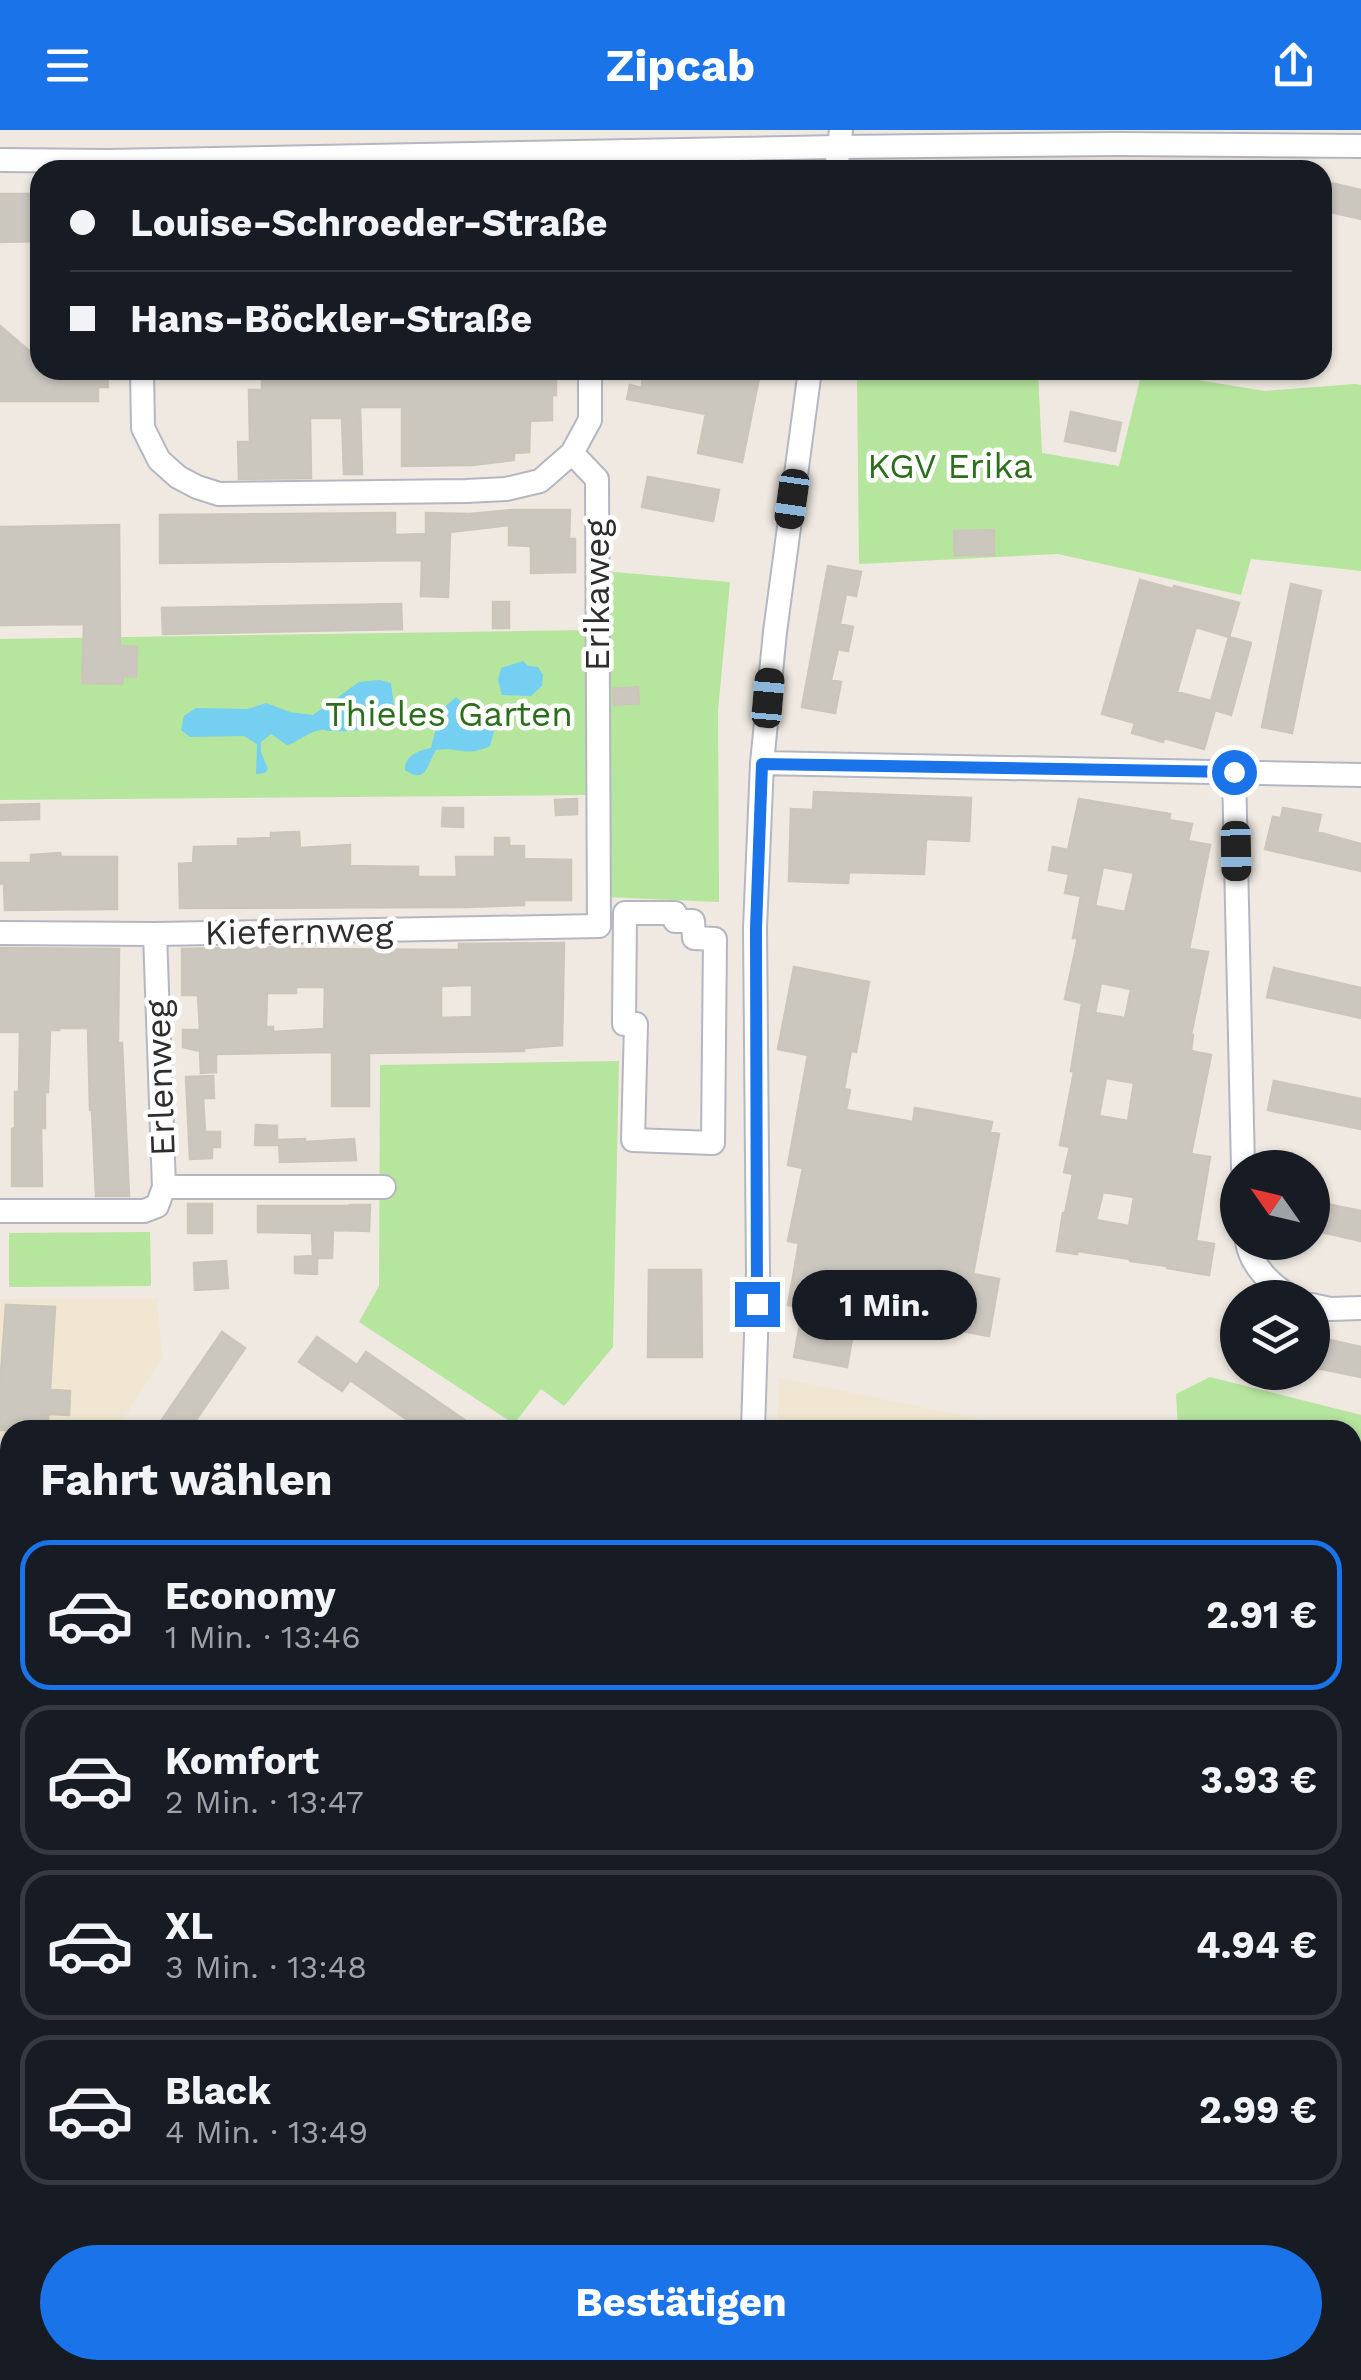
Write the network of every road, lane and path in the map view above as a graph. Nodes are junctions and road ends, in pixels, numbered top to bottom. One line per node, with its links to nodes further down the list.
1 (1118, 137): 2 (street); 3 (street)
2 (1361, 146)
3 (839, 149): 5 (street)
4 (0, 160): 6 (street)
5 (611, 160)
6 (30, 161)
7 (142, 380): 10 (street)
8 (590, 380): 10 (street)
9 (809, 380): 11 (street)
10 (572, 453): 14 (street, Erikaweg)
11 (762, 764): 12 (street); 18 (street)
12 (1234, 772): 13 (street); 19 (street)
13 (1361, 775)
14 (599, 926): 16 (street, Kiefernweg)
15 (0, 933): 16 (street, Kiefernweg)
16 (155, 934): 20 (street, Erlenweg)
17 (714, 991): 17 (street); 18 (street)
18 (757, 994): 27 (street)
19 (1243, 1150)
20 (164, 1187): 21 (street); 22 (street, Erlenweg)
21 (384, 1187)
22 (0, 1212)
23 (1253, 1260): 24 (street)
24 (1270, 1280)
25 (1361, 1308): 26 (street)
26 (1330, 1309)
27 (754, 1420)

